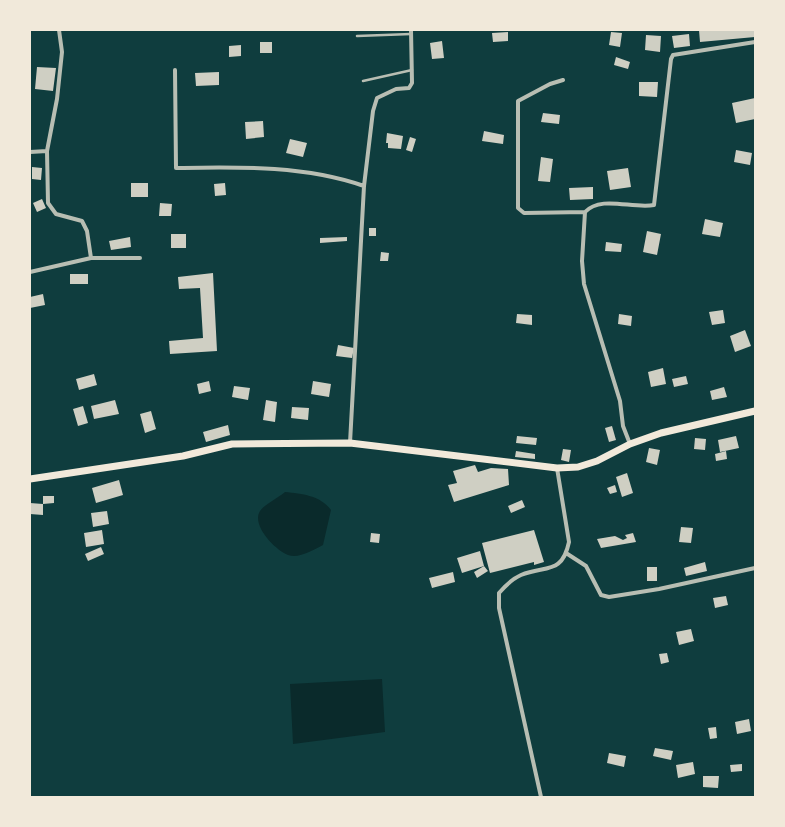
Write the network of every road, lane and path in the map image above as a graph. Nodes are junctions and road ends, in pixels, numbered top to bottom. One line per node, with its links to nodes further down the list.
1 (59, 30): 9 (street)
2 (411, 32): 3 (lane); 6 (street)
3 (357, 36)
4 (755, 42): 12 (street)
5 (175, 70): 11 (street)
6 (412, 70): 8 (lane); 11 (street)
7 (563, 80): 12 (street)
8 (363, 81)
9 (47, 151): 10 (street); 13 (street)
10 (30, 152)
11 (364, 186): 17 (street)
12 (585, 212): 18 (street)
13 (91, 258): 14 (street); 15 (street)
14 (140, 258)
15 (30, 272)
16 (755, 412): 18 (main road)
17 (350, 443): 19 (main road); 20 (main road)
18 (630, 444): 19 (main road)
19 (557, 468): 21 (street)
20 (30, 478)
21 (566, 554): 22 (street); 23 (street)
22 (755, 568)
23 (541, 797)

